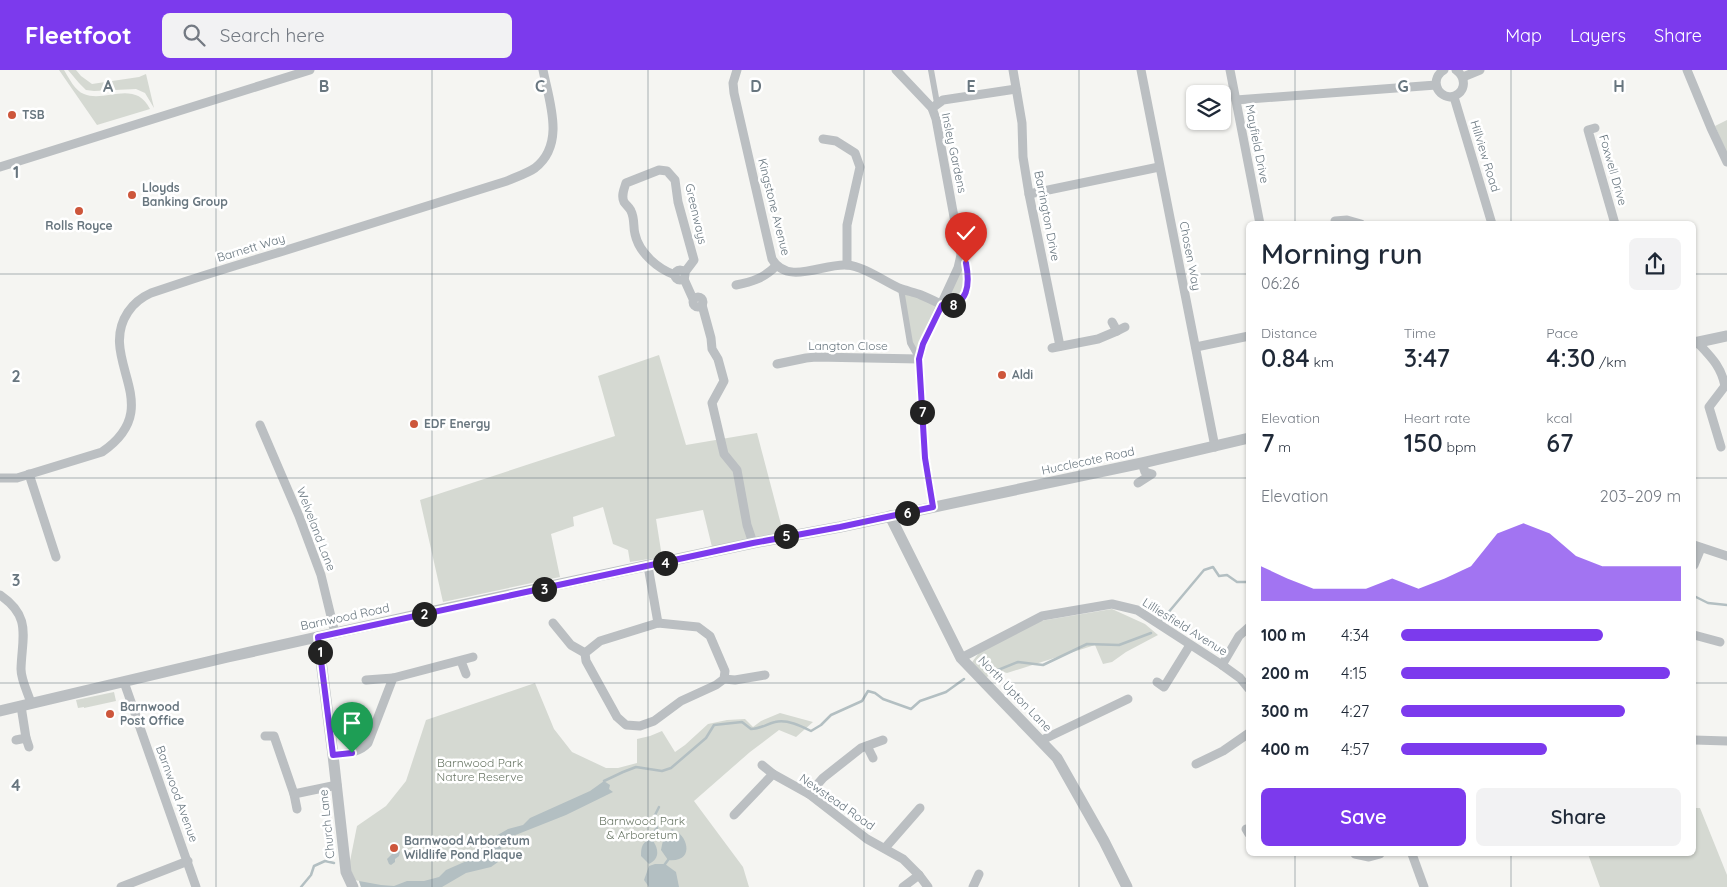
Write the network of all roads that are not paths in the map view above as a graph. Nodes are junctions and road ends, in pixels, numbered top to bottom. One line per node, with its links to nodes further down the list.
1 (310, 70): 22 (street)
2 (543, 70): 49 (street, Barnett Way)
3 (737, 70): 32 (street, Kingstone Avenue)
4 (896, 70): 18 (street, Insley Gardens)
5 (931, 70): 18 (street, Insley Gardens)
6 (1013, 70): 15 (street, Barrington Drive)
7 (1141, 70): 23 (street, Chosen Way)
8 (1230, 70): 17 (street, Mayfield Drive)
9 (1444, 70): 14 (street)
10 (1456, 70): 13 (street)
11 (1480, 70): 13 (street)
12 (1687, 70): 21 (street)
13 (1463, 77): 16 (street)
14 (1436, 85): 16 (street); 17 (street)
15 (1016, 89): 18 (street); 24 (street, Barrington Drive)
16 (1454, 96): 28 (street, Hillview Road)
17 (1236, 100): 25 (street, Mayfield Drive)
18 (934, 106): 30 (street, Insley Gardens)
19 (1588, 130): 29 (street, Foxwell Drive)
20 (823, 139): 31 (street)
21 (1727, 162)
22 (0, 167)
23 (1160, 167): 24 (street); 41 (street, Chosen Way)
24 (1029, 194): 37 (street, Barrington Drive)
25 (1259, 221)
26 (1335, 221): 27 (street)
27 (1356, 221)
28 (1491, 221)
29 (1614, 221)
30 (961, 255): 36 (street, Insley Gardens); 36 (street, Insley Gardens)
31 (847, 265): 32 (street, Kingstone Avenue); 35 (street, Kingstone Avenue)
32 (776, 266): 34 (street)
33 (681, 275): 33 (street, Greenways); 54 (street)
34 (736, 285)
35 (901, 289): 36 (street, Kingstone Avenue); 42 (street)
36 (942, 305): 42 (street, Insley Gardens)
37 (1112, 322)
38 (1727, 336): 40 (street)
39 (1246, 337): 41 (street)
40 (1696, 343): 47 (street)
41 (1196, 347): 46 (street, Chosen Way)
42 (919, 359): 43 (street, Langton Close); 52 (street, Insley Gardens)
43 (777, 364)
44 (257, 429): 63 (street, Welveland Lane)
45 (1246, 439): 46 (street, Hucclecote Road)
46 (1214, 447): 48 (street, Hucclecote Road)
47 (1721, 447)
48 (1142, 463): 51 (street); 52 (street, Hucclecote Road)
49 (29, 474): 50 (street, Barnett Way); 57 (street)
50 (0, 478)
51 (1138, 483)
52 (933, 507): 53 (street, Barnwood Road)
53 (890, 516): 54 (street, Barnwood Road); 70 (street, North Upton Lane)
54 (753, 543): 58 (street, Barnwood Road)
55 (1698, 547): 56 (street)
56 (1727, 556)
57 (56, 557)
58 (648, 566): 61 (street); 63 (street, Barnwood Road)
59 (0, 595): 82 (street)
60 (553, 623): 68 (street)
61 (658, 623): 68 (street); 76 (street)
62 (1246, 630): 72 (street)
63 (335, 633): 65 (street, Barnwood Road)
64 (1696, 636): 66 (street)
65 (318, 637): 78 (street, Barnwood Road); 94 (street, Church Lane)
66 (1720, 642)
67 (1190, 645): 70 (street, Lilliesfield Avenue); 72 (street, Lilliesfield Avenue); 80 (street)
68 (585, 653): 76 (street)
69 (473, 657): 71 (street)
70 (961, 658): 90 (street, North Upton Lane)
71 (461, 661): 73 (street); 75 (street)
72 (1222, 665): 79 (street, Lilliesfield Avenue)
73 (466, 674)
74 (765, 676): 76 (street)
75 (393, 678): 77 (street); 94 (street)
76 (724, 679)
77 (366, 680)
78 (124, 682): 82 (street, Barnwood Road); 107 (street, Barnwood Avenue)
79 (1246, 685)
80 (1164, 687)
81 (1128, 699): 90 (street)
82 (26, 704): 83 (street, Barnwood Road); 86 (street)
83 (0, 711)
84 (1246, 735): 96 (street)
85 (265, 736): 100 (street)
86 (26, 738): 87 (street); 93 (street)
87 (16, 740)
88 (884, 740): 92 (street)
89 (1696, 740): 91 (street)
90 (1040, 741): 116 (street, North Upton Lane)
91 (1727, 741)
92 (867, 746): 95 (street); 101 (street)
93 (29, 748)
94 (333, 755): 99 (street, Church Lane)
95 (873, 758)
96 (1196, 764)
97 (762, 765): 98 (street, Newstead Road)
98 (773, 774): 101 (street, Newstead Road); 104 (street)
99 (336, 785): 100 (street); 112 (street, Church Lane)
100 (294, 794): 102 (street)
101 (809, 794): 105 (street, Newstead Road)
102 (297, 810)
103 (918, 813): 105 (street)
104 (734, 814)
105 (885, 848): 108 (street, Newstead Road)
106 (1413, 856): 117 (street)
107 (188, 860): 110 (street); 111 (street, Barnwood Avenue)
108 (919, 874): 113 (street); 114 (street, Newstead Road)
109 (979, 874): 115 (street)
110 (121, 887)
111 (196, 887)
112 (353, 887)
113 (903, 887)
114 (928, 887)
115 (973, 887)
116 (1127, 887)
117 (1424, 887)

